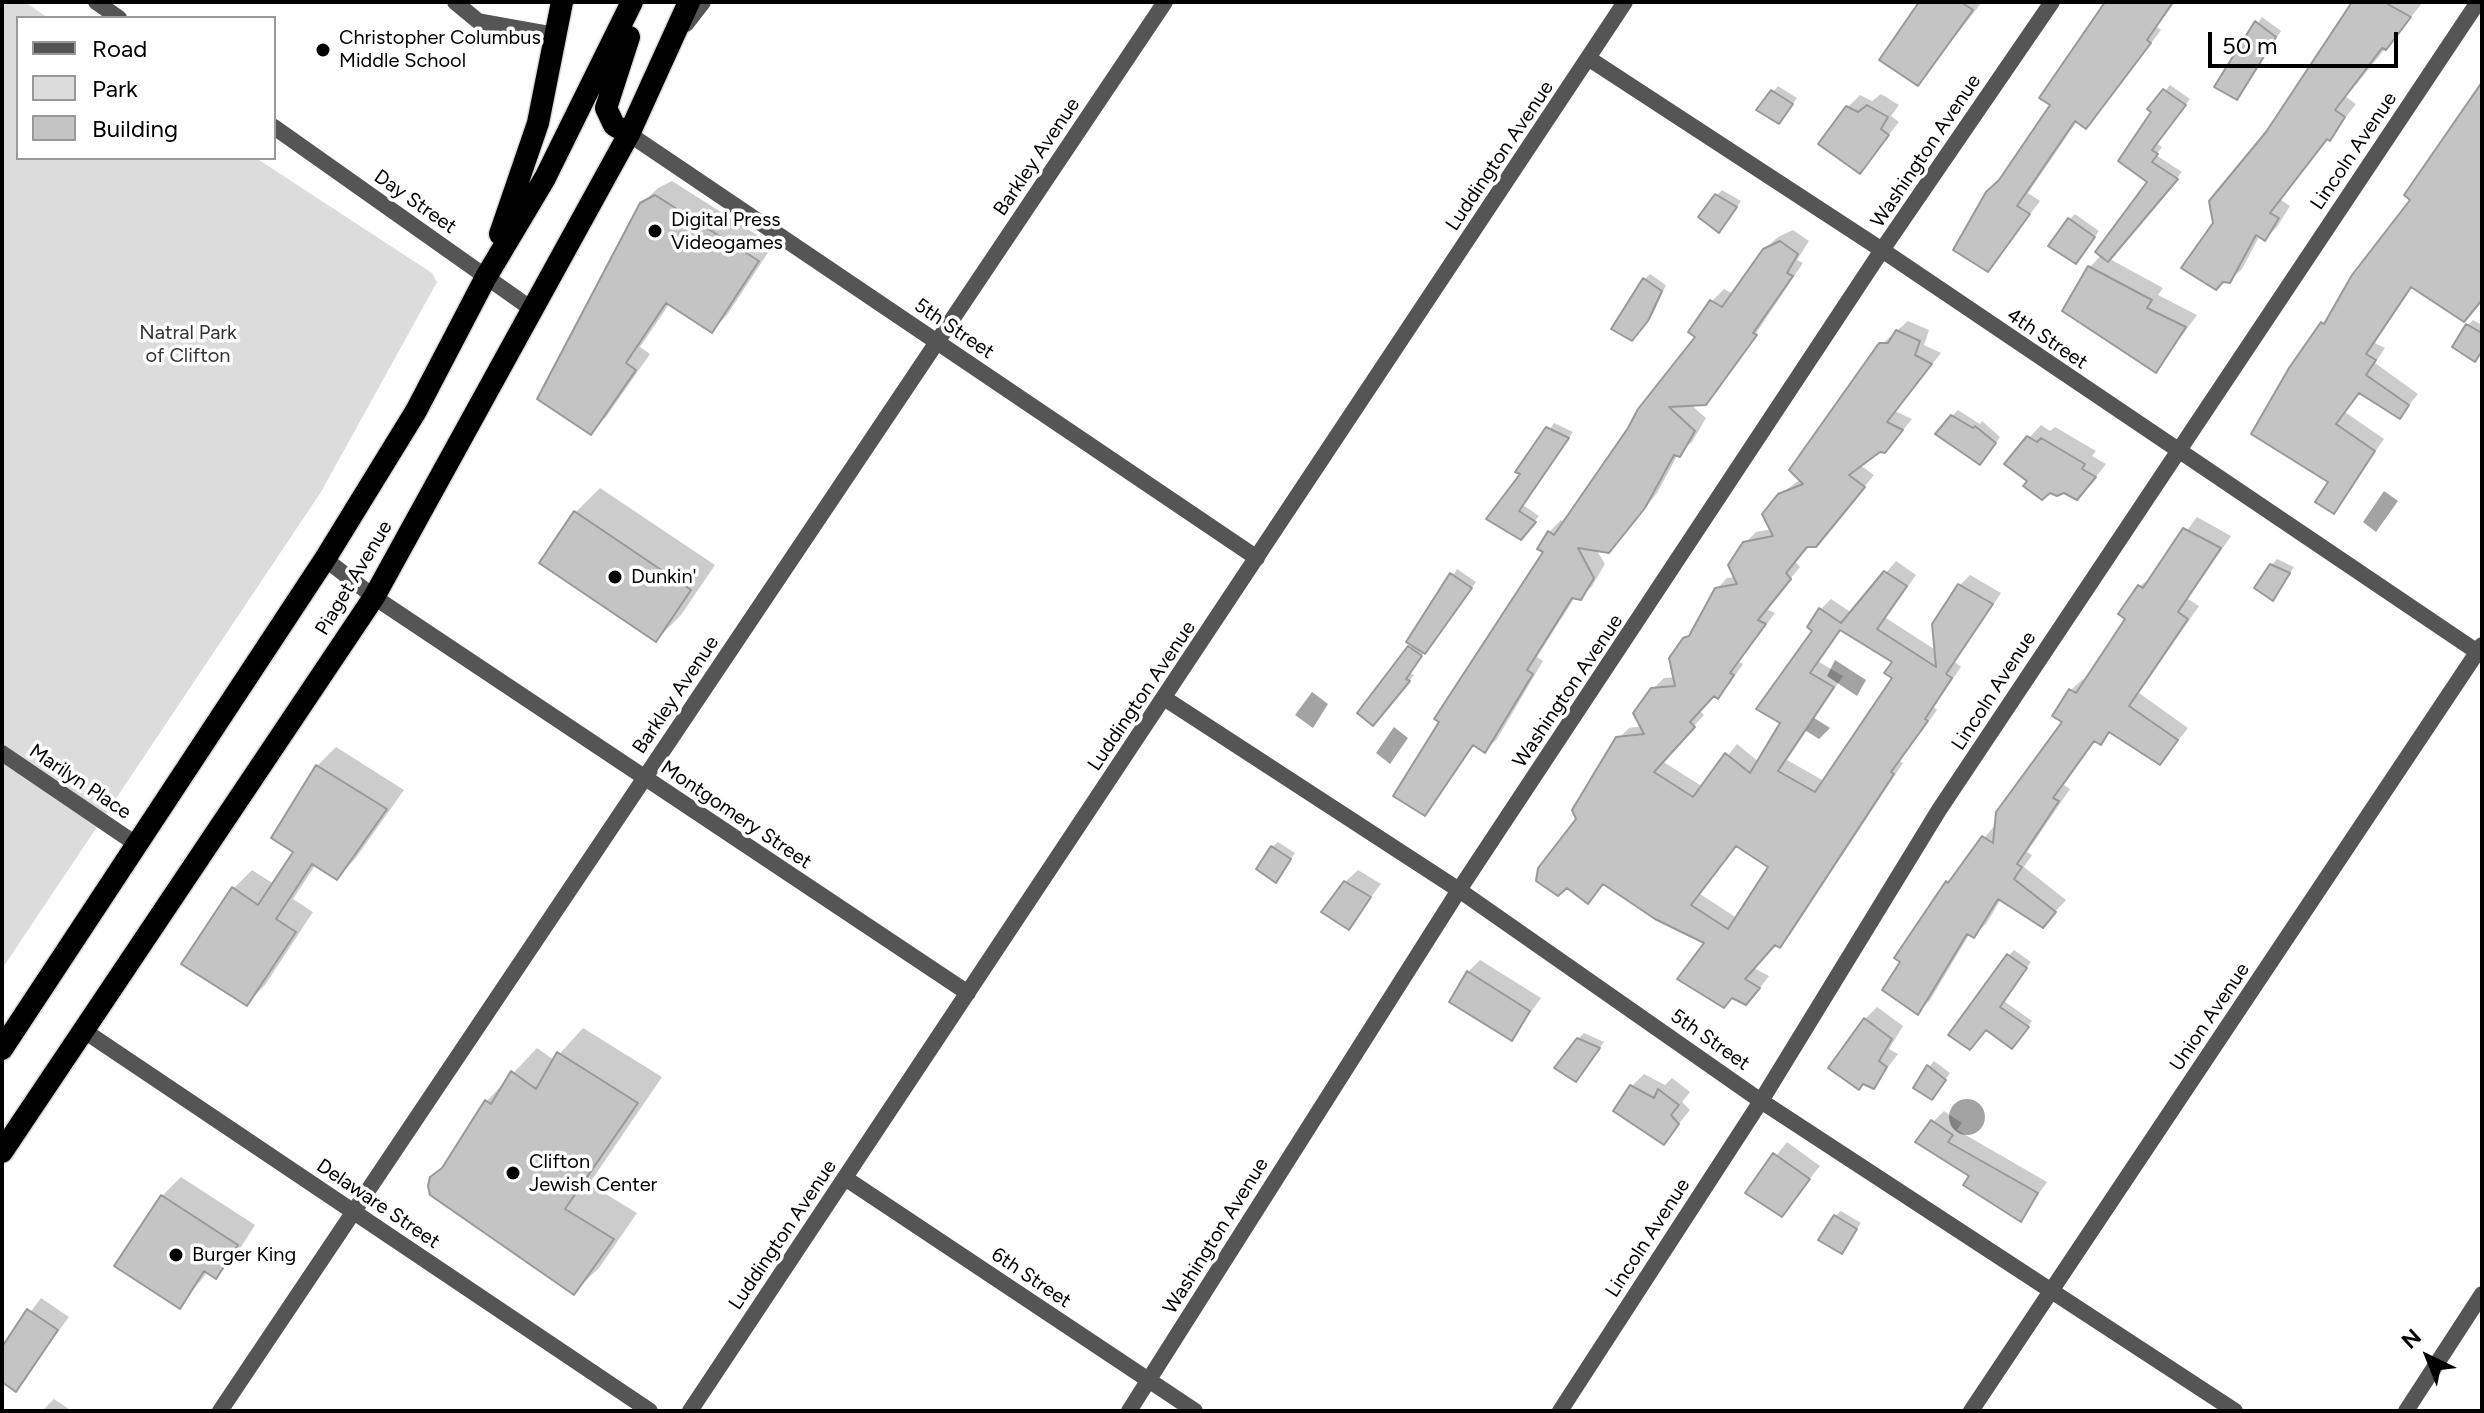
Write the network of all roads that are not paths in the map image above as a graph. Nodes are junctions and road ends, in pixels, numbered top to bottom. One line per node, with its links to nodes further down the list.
1 (96, 2): 12 (street)
2 (455, 2): 13 (street)
3 (562, 2): 13 (highway)
4 (632, 2): 19 (highway, Piaget Avenue)
5 (642, 2): 17 (highway)
6 (689, 2): 14 (highway)
7 (703, 2): 14 (street, Piaget Avenue)
8 (1165, 2): 21 (street, Barkley Avenue)
9 (2052, 2): 18 (street, Washington Avenue)
10 (2478, 2): 22 (street, Lincoln Avenue)
11 (1624, 3): 15 (street, Luddington Avenue)
12 (116, 16)
13 (556, 35): 19 (highway)
14 (668, 47): 17 (highway, Piaget Avenue)
15 (1588, 58): 18 (street, 4th Street); 23 (street, Luddington Avenue)
16 (276, 128): 19 (street, Day Street)
17 (629, 134): 20 (highway, Piaget Avenue); 21 (street, 5th Street)
18 (1882, 250): 22 (street, 4th Street); 31 (street, Washington Avenue)
19 (486, 277): 20 (street, Day Street); 24 (highway, Piaget Avenue)
20 (533, 310): 25 (highway, Piaget Avenue)
21 (937, 342): 23 (street, 5th Street); 29 (street, Barkley Avenue)
22 (2177, 452): 26 (street, 4th Street); 35 (street, Lincoln Avenue)
23 (1257, 558): 27 (street, Luddington Avenue)
24 (325, 559): 25 (street, Montgomery Street); 30 (highway, Piaget Avenue)
25 (374, 597): 29 (street, Montgomery Street); 33 (highway, Piaget Avenue)
26 (2480, 651): 39 (street, Union Avenue)
27 (1164, 698): 31 (street, 5th Street); 32 (street, Luddington Avenue)
28 (2, 753): 30 (street, Marilyn Place)
29 (645, 778): 32 (street, Montgomery Street); 38 (street, Barkley Avenue)
30 (136, 844): 34 (highway, Piaget Avenue)
31 (1459, 890): 35 (street, 5th Street); 41 (street, Washington Avenue)
32 (968, 993): 37 (street, Luddington Avenue)
33 (83, 1030): 36 (highway, Piaget Avenue); 38 (street, Delaware Street)
34 (2, 1049)
35 (1761, 1101): 39 (street, 5th Street); 47 (street, Lincoln Avenue)
36 (2, 1152)
37 (845, 1178): 41 (street, 6th Street); 44 (street, Luddington Avenue)
38 (353, 1212): 42 (street, Barkley Avenue); 43 (street, Delaware Street)
39 (2052, 1289): 48 (street, Union Avenue); 49 (street, 5th Street)
40 (2482, 1294): 50 (street)
41 (1149, 1380): 45 (street, Washington Avenue); 46 (street, 6th Street)
42 (220, 1411)
43 (650, 1411)
44 (690, 1411)
45 (1129, 1411)
46 (1195, 1411)
47 (1560, 1411)
48 (1971, 1411)
49 (2235, 1411)
50 (2406, 1411)

